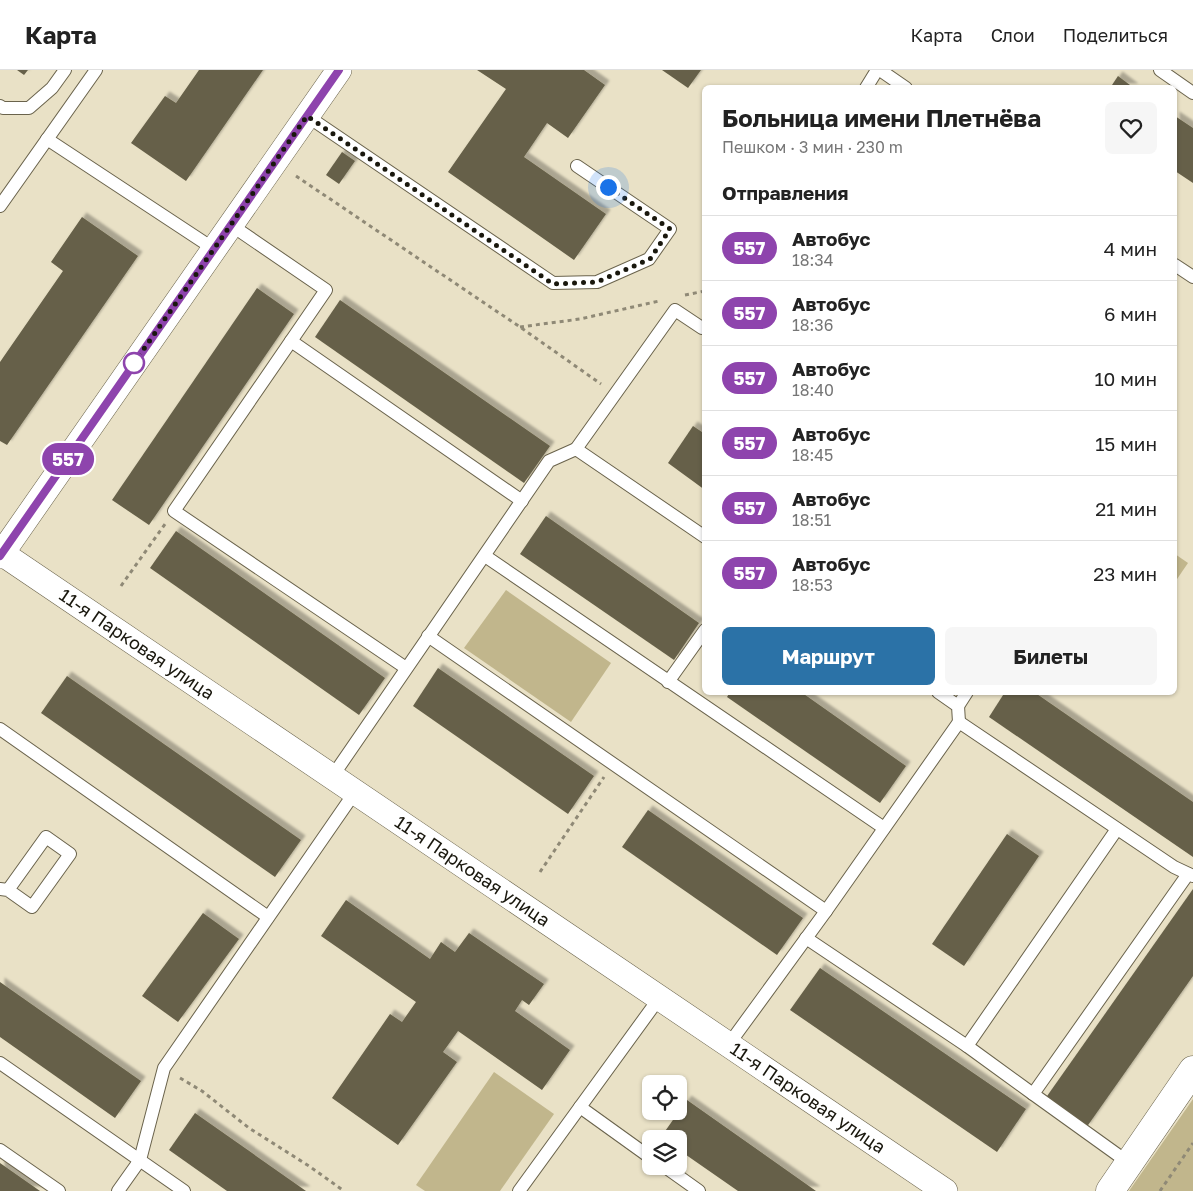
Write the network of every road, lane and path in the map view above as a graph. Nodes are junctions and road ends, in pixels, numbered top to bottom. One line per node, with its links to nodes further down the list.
1 (65, 70): 9 (lane)
2 (96, 70): 11 (lane)
3 (339, 70): 10 (street)
4 (879, 70): 6 (lane); 7 (lane)
5 (1160, 70): 8 (lane)
6 (868, 85)
7 (902, 85)
8 (1193, 93)
9 (0, 106)
10 (307, 116): 12 (lane); 15 (street)
11 (47, 139): 14 (lane); 16 (lane)
12 (577, 166)
13 (296, 176): 22 (path)
14 (0, 206)
15 (231, 225): 16 (street); 24 (lane)
16 (214, 249): 30 (street)
17 (1177, 265): 18 (lane)
18 (1193, 277)
19 (702, 291): 20 (path)
20 (676, 297)
21 (666, 299): 22 (path)
22 (520, 327): 25 (path)
23 (702, 328): 25 (lane)
24 (291, 341): 27 (lane); 28 (lane)
25 (615, 394): 26 (lane)
26 (576, 449): 27 (lane); 29 (lane)
27 (522, 501): 31 (lane)
28 (174, 511): 32 (path); 35 (lane)
29 (702, 535)
30 (1, 554): 43 (street, 11-я Парковая улица)
31 (485, 556): 34 (lane); 36 (lane)
32 (121, 586)
33 (702, 634): 36 (lane)
34 (428, 636): 35 (lane); 42 (lane)
35 (406, 668): 43 (lane)
36 (668, 682): 45 (lane)
37 (942, 695): 39 (lane)
38 (965, 695): 39 (lane)
39 (958, 706): 40 (lane)
40 (959, 722): 45 (lane); 46 (lane)
41 (0, 729): 51 (lane)
42 (613, 763): 47 (path); 50 (lane)
43 (332, 778): 44 (street, 11-я Парковая улица)
44 (355, 792): 51 (lane); 53 (street, 11-я Парковая улица)
45 (884, 828): 50 (lane)
46 (1117, 829): 48 (lane); 55 (lane)
47 (540, 872)
48 (1191, 875): 59 (lane)
49 (4, 890): 49 (lane)
50 (826, 911): 52 (lane)
51 (268, 917): 57 (lane)
52 (806, 938): 54 (lane); 55 (lane)
53 (660, 997): 54 (street, 11-я Парковая улица); 60 (lane)
54 (729, 1044): 73 (street, 11-я Парковая улица)
55 (967, 1046): 59 (lane)
56 (0, 1063): 64 (lane)
57 (164, 1068): 64 (lane); 70 (path)
58 (1193, 1070): 65 (main road)
59 (1032, 1094): 65 (lane)
60 (580, 1107): 63 (lane); 71 (lane)
61 (1193, 1143): 75 (path)
62 (0, 1150): 67 (lane)
63 (642, 1152)
64 (140, 1160): 68 (lane); 69 (lane)
65 (1129, 1163): 74 (main road)
66 (677, 1175): 72 (lane)
67 (59, 1191)
68 (118, 1191)
69 (184, 1191)
70 (344, 1191)
71 (519, 1191)
72 (699, 1191)
73 (945, 1191)
74 (1110, 1191)
75 (1160, 1191)

